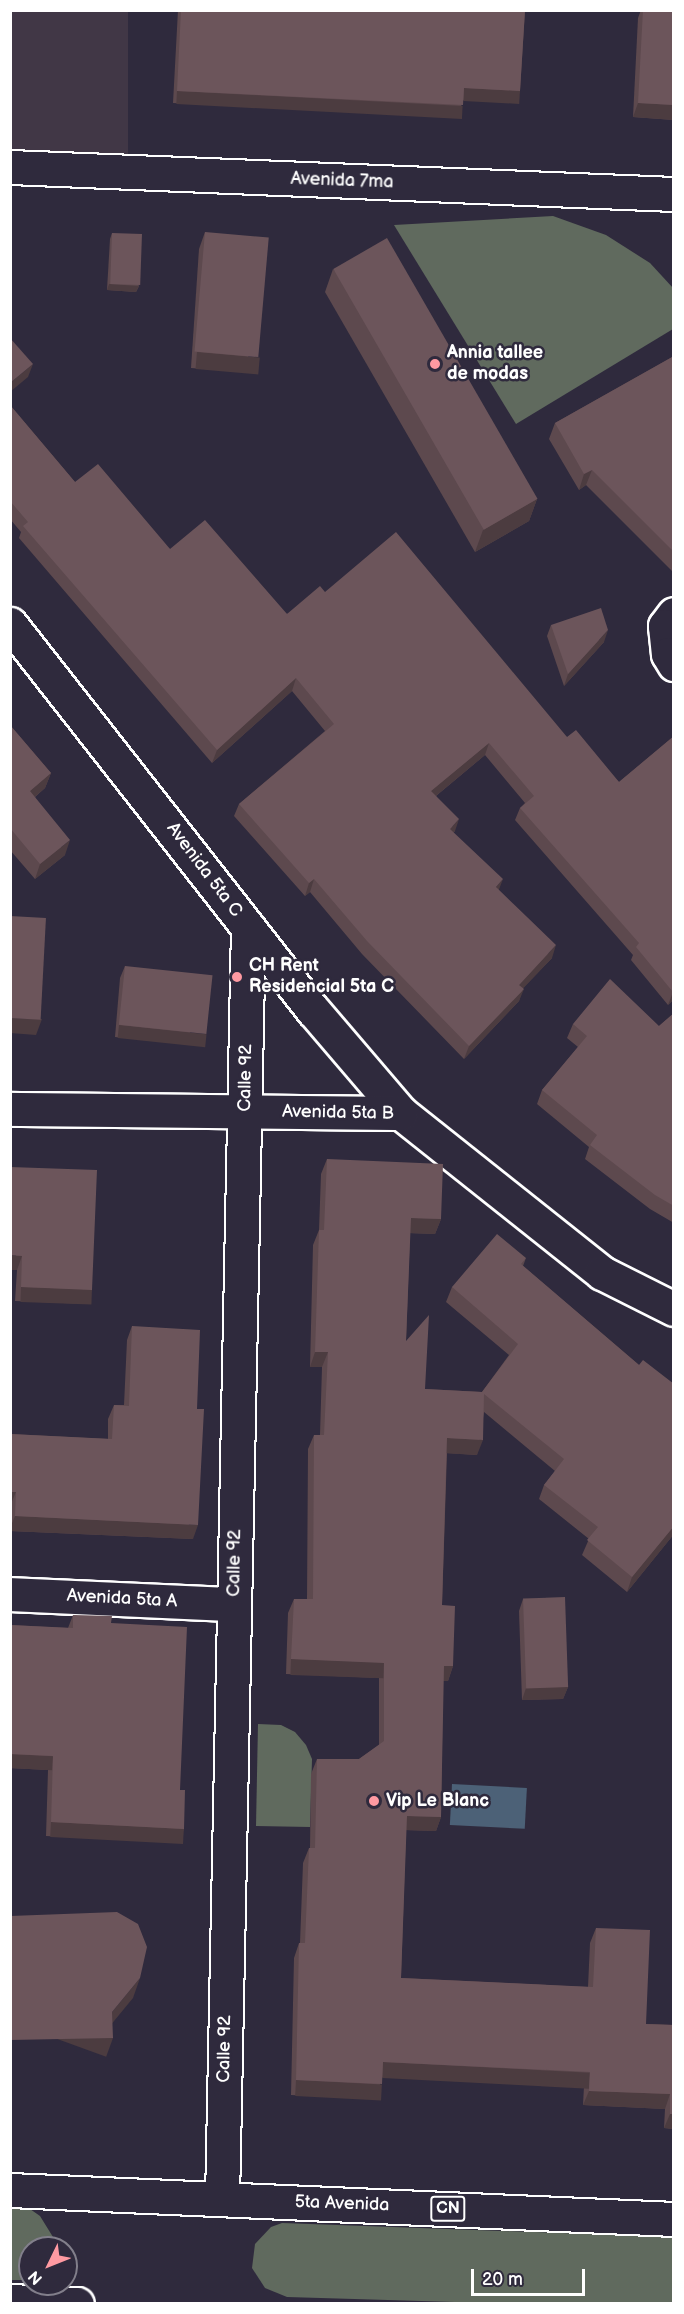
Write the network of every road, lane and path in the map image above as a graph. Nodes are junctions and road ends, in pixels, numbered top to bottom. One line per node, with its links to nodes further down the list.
1 (10, 167): 2 (main road, Avenida 7ma)
2 (673, 194)
3 (669, 620): 5 (main road)
4 (10, 624): 6 (main road, Avenida 5ta C)
5 (674, 664)
6 (248, 928): 8 (main road, Calle 92); 9 (main road, Avenida 5ta C)
7 (10, 1108): 8 (main road, Avenida 5ta B)
8 (245, 1111): 9 (main road, Avenida 5ta B); 12 (main road, Calle 92)
9 (401, 1113): 10 (main road, Avenida 5ta B)
10 (674, 1309)
11 (10, 1594): 12 (main road, Avenida 5ta A)
12 (234, 1604): 14 (main road, Calle 92)
13 (10, 2190): 14 (main road, 5ta Avenida / CN)
14 (222, 2199): 15 (main road, 5ta Avenida / CN)
15 (674, 2219)
16 (10, 2301): 17 (main road)
17 (76, 2304)

